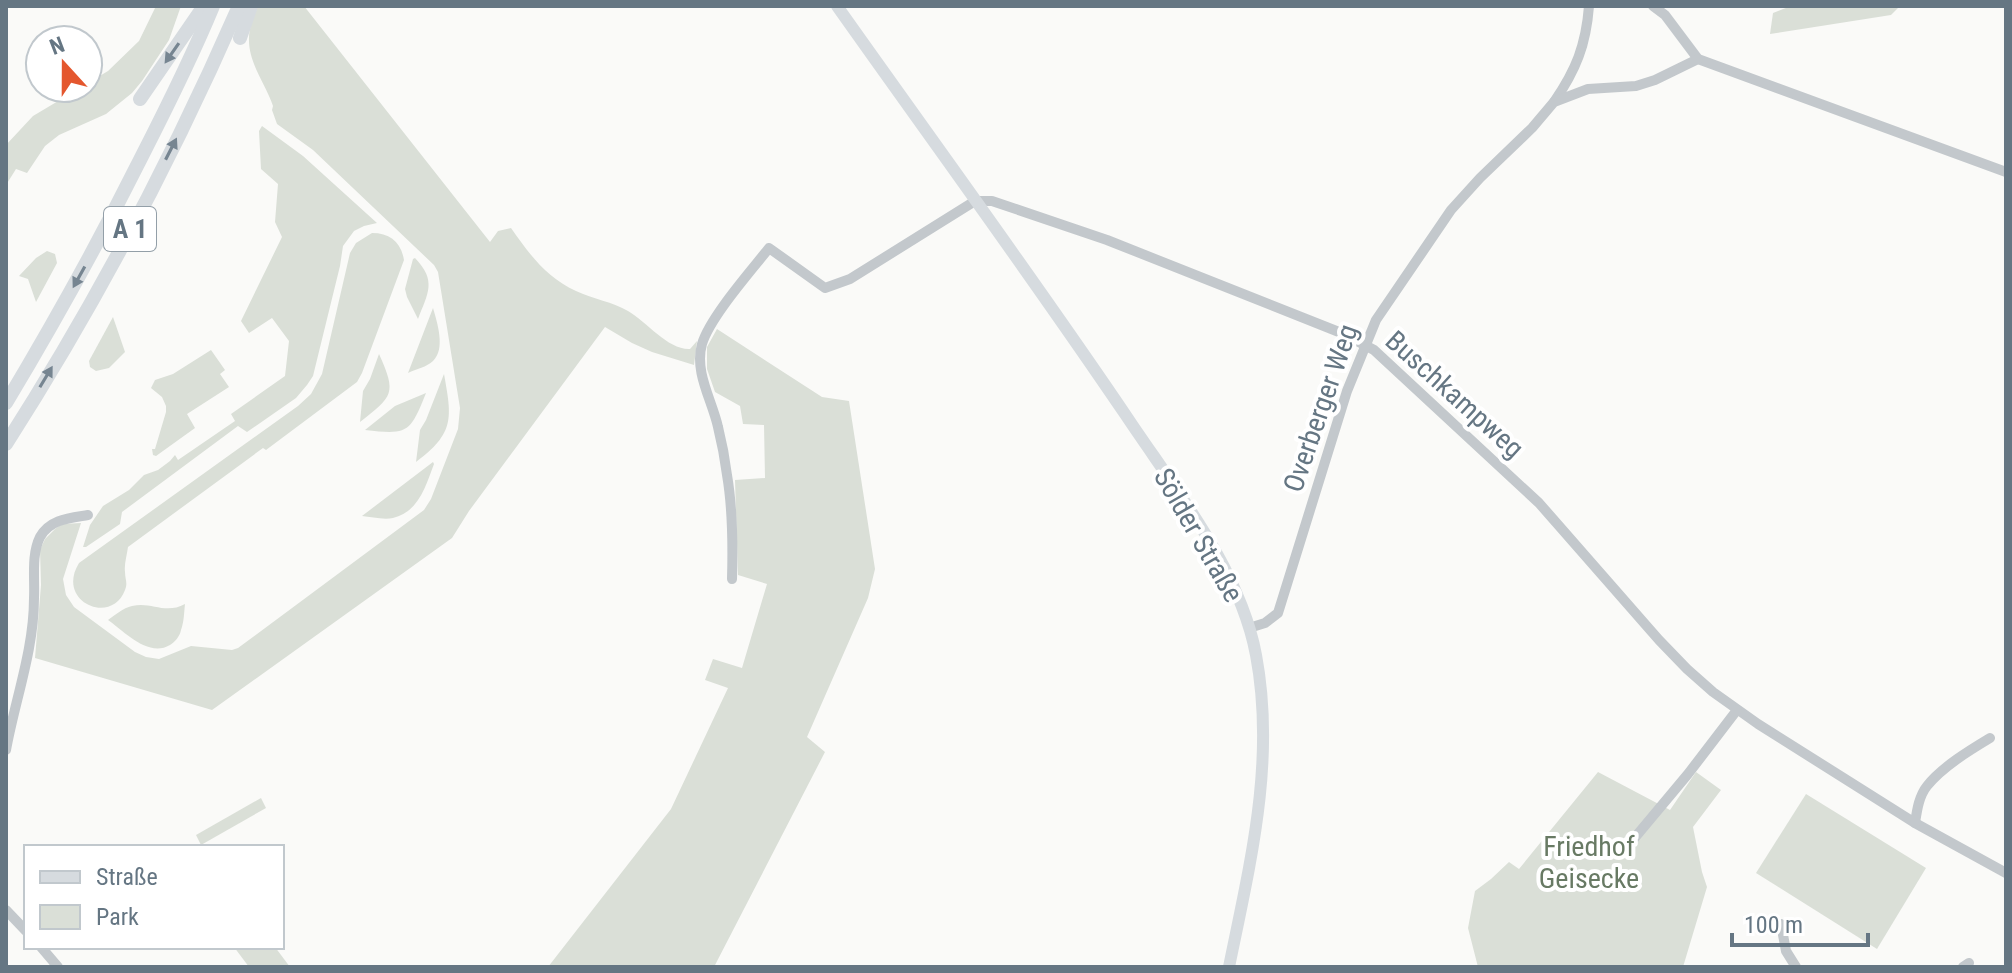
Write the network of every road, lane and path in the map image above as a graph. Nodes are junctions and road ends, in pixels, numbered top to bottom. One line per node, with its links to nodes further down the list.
1 (204, 6): 10 (highway, one-way to 10)
2 (213, 6): 15 (highway, A 1, one-way to 15)
3 (239, 6): 16 (highway, A 1, one-way to 3)
4 (251, 6): 8 (highway)
5 (837, 6): 13 (main road, Sölder Straße)
6 (1589, 6): 11 (street, Overberger Weg)
7 (1653, 6): 9 (street)
8 (240, 38)
9 (1698, 59): 11 (street, Overberger Weg); 12 (street)
10 (140, 99)
11 (1554, 102): 14 (street, Overberger Weg)
12 (2006, 172)
13 (975, 201): 14 (street, Buschkampweg); 18 (street); 19 (main road, Sölder Straße)
14 (1366, 345): 19 (street, Overberger Weg); 20 (street, Buschkampweg)
15 (6, 403)
16 (6, 444)
17 (88, 515): 22 (street)
18 (732, 579)
19 (1249, 628): 31 (main road, Sölder Straße)
20 (1737, 710): 23 (street, Buschkampweg); 24 (street)
21 (1990, 738): 23 (street)
22 (6, 750)
23 (1915, 823): 25 (street, Buschkampweg)
24 (1632, 841)
25 (2006, 873)
26 (6, 910): 28 (street)
27 (1781, 924): 32 (street)
28 (24, 929)
29 (43, 949): 30 (street)
30 (58, 967)
31 (1229, 967)
32 (1796, 967)

